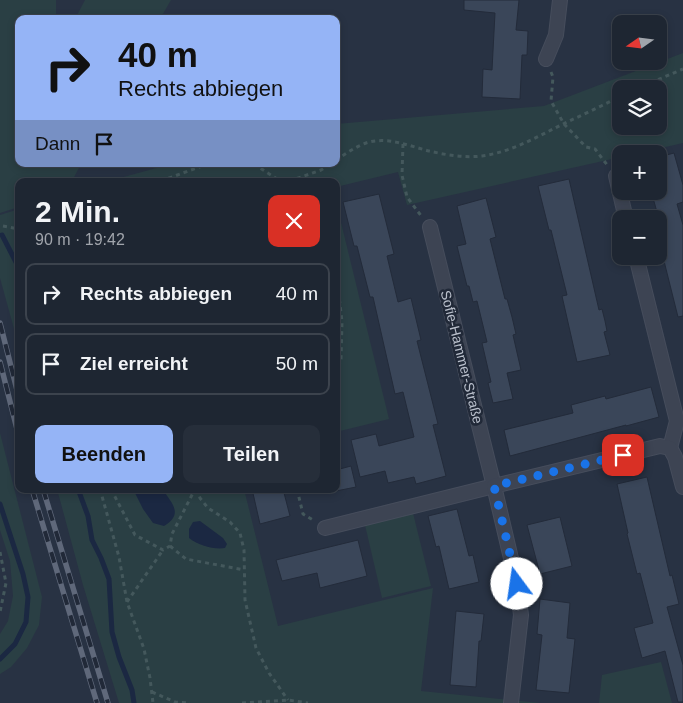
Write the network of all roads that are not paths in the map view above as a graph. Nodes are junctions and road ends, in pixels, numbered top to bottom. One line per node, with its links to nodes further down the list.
1 (560, 0): 2 (street)
2 (546, 60)
3 (430, 227): 6 (street, Sofie-Hammer-Straße)
4 (638, 265): 5 (street)
5 (670, 448): 6 (street); 7 (street)
6 (494, 486): 8 (street); 9 (street, Sofie-Hammer-Straße)
7 (683, 487)
8 (325, 528)
9 (511, 703)

